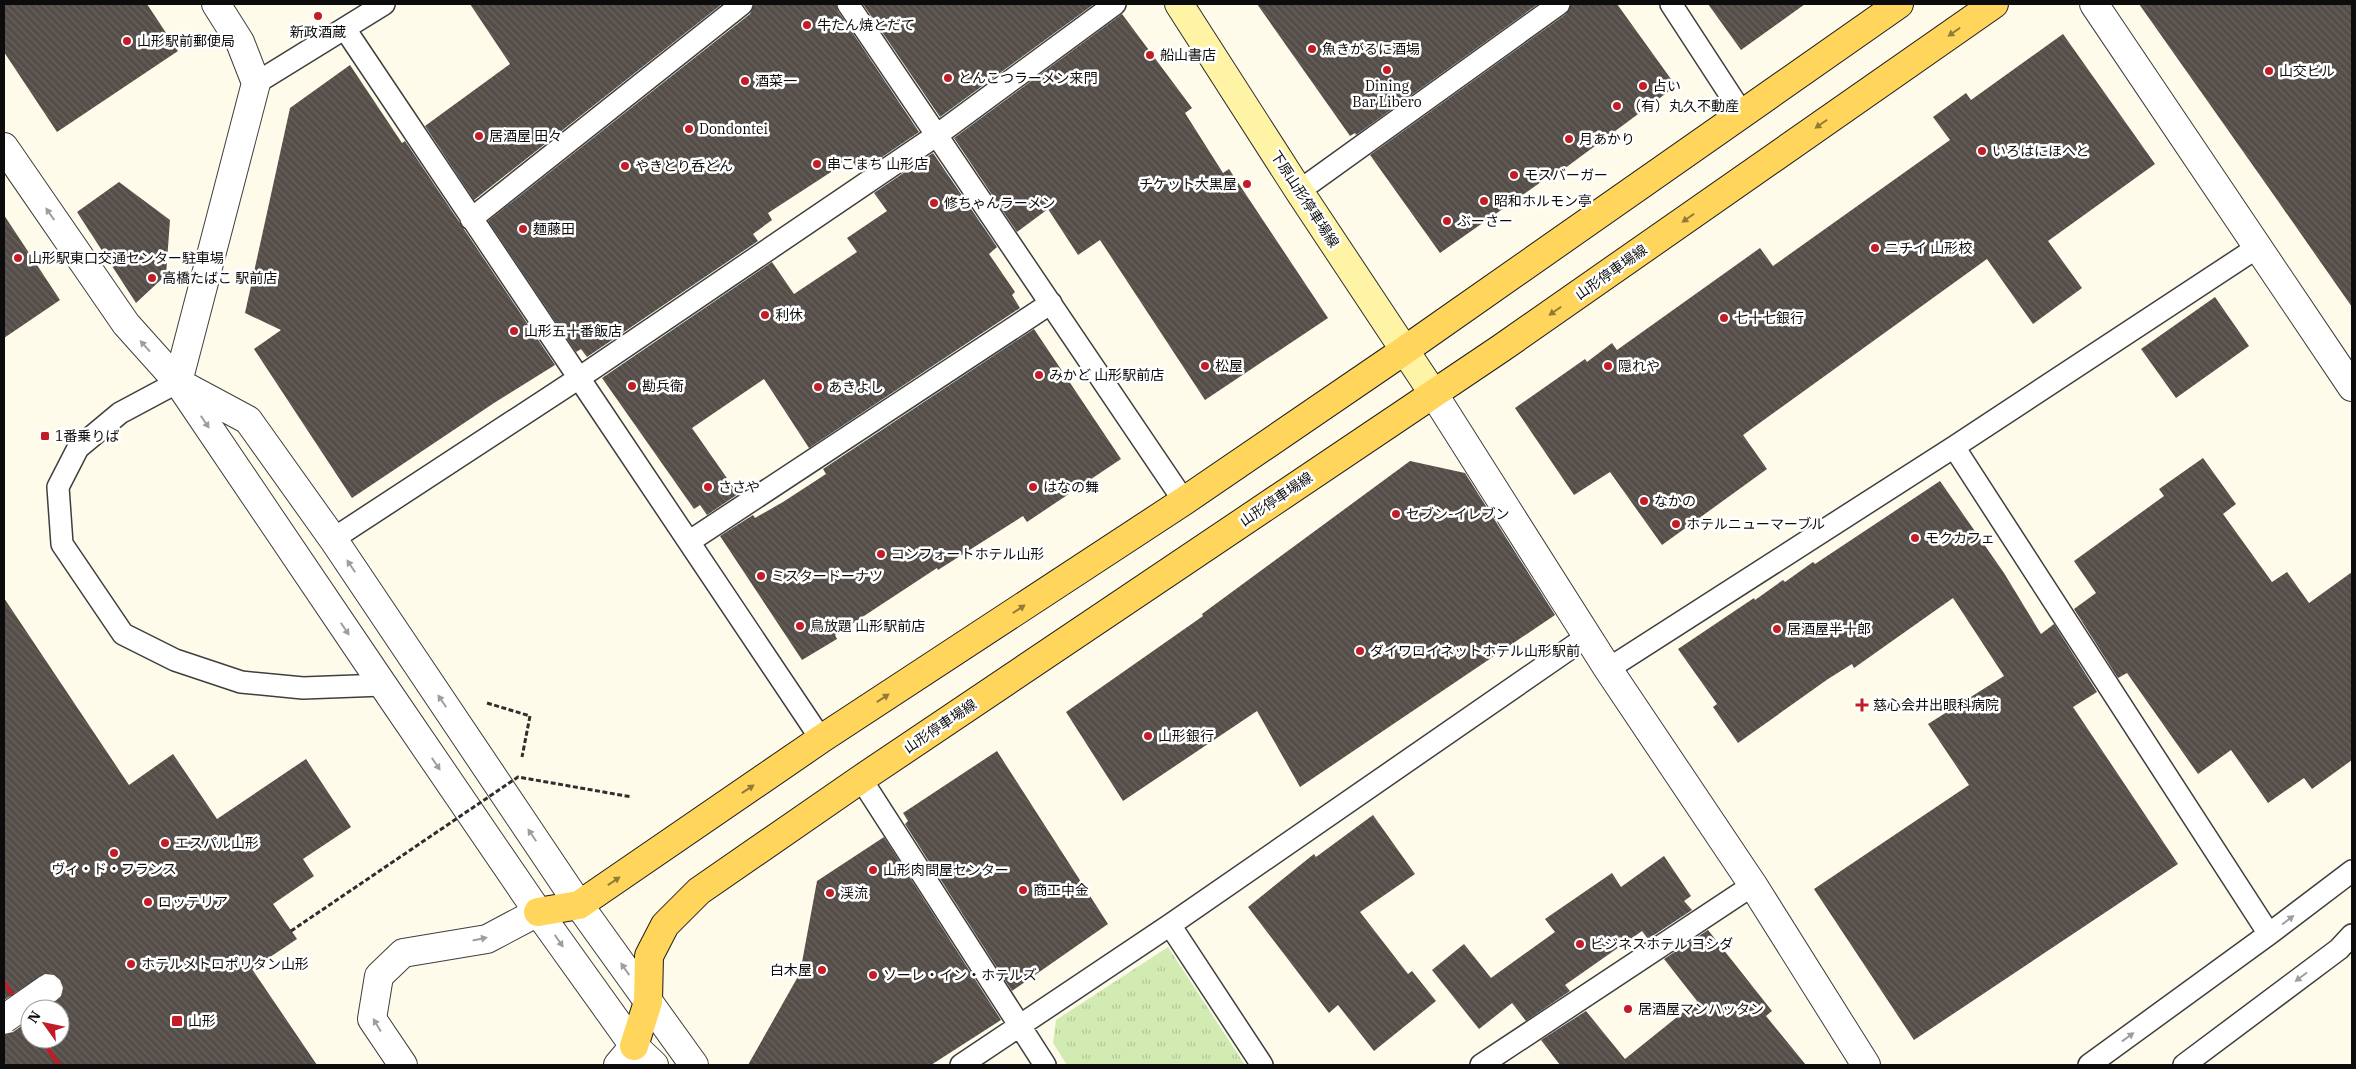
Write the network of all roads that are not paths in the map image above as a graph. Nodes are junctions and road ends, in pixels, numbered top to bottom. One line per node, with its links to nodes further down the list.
1 (216, 4): 13 (street)
2 (384, 4): 12 (lane)
3 (742, 4): 18 (lane)
4 (848, 4): 15 (lane)
5 (1115, 4): 15 (lane)
6 (1179, 4): 17 (main road, 下原山形停車場線)
7 (1559, 4): 17 (lane)
8 (1671, 4): 14 (lane)
9 (1899, 4): 14 (main road)
10 (1994, 4): 25 (main road, 山形停車場線, one-way to 25)
11 (2094, 4): 19 (street)
12 (345, 29): 13 (lane); 18 (lane)
13 (256, 82): 23 (street)
14 (1742, 113): 21 (main road)
15 (937, 135): 20 (lane); 22 (lane)
16 (4, 147): 23 (street, one-way to 16)
17 (1299, 191): 21 (main road, 下原山形停車場線)
18 (471, 219): 22 (lane)
19 (2258, 247): 24 (street); 26 (lane)
20 (1052, 303): 27 (lane); 29 (lane)
21 (1405, 350): 25 (main road, 下原山形停車場線); 27 (main road)
22 (578, 378): 28 (lane); 29 (lane)
23 (178, 382): 28 (street); 32 (street, one-way to 32); 32 (lane)
24 (2352, 387)
25 (1434, 393): 30 (street); 34 (main road, 山形停車場線)
26 (1954, 446): 31 (lane); 40 (lane)
27 (1184, 500): 33 (main road, one-way to 27)
28 (333, 539): 37 (street, one-way to 28)
29 (690, 541): 33 (lane)
30 (1588, 636): 31 (street); 39 (lane)
31 (1608, 669): 36 (street)
32 (383, 685): 38 (street, one-way to 38)
33 (821, 739): 37 (main road, one-way to 33)
34 (861, 779): 43 (main road, 山形停車場線); 45 (lane)
35 (2352, 871): 40 (lane, one-way to 35)
36 (1753, 885): 53 (lane); 54 (street)
37 (579, 905): 38 (main road); 43 (street, one-way to 37)
38 (538, 912): 46 (street, one-way to 46); 47 (street, one-way to 38)
39 (1170, 925): 45 (lane); 52 (lane)
40 (2269, 934): 55 (lane, one-way to 40)
41 (2352, 935): 56 (lane, one-way to 56)
42 (47, 989): 44 (street, bridge)
43 (648, 1002): 46 (main road, 山形停車場線); 49 (street)
44 (4, 1019)
45 (1020, 1026): 50 (lane); 51 (lane)
46 (626, 1056): 48 (street)
47 (403, 1065)
48 (654, 1065)
49 (694, 1065)
50 (961, 1065)
51 (1045, 1065)
52 (1262, 1065)
53 (1482, 1065)
54 (1866, 1065)
55 (2089, 1065)
56 (2184, 1065)

